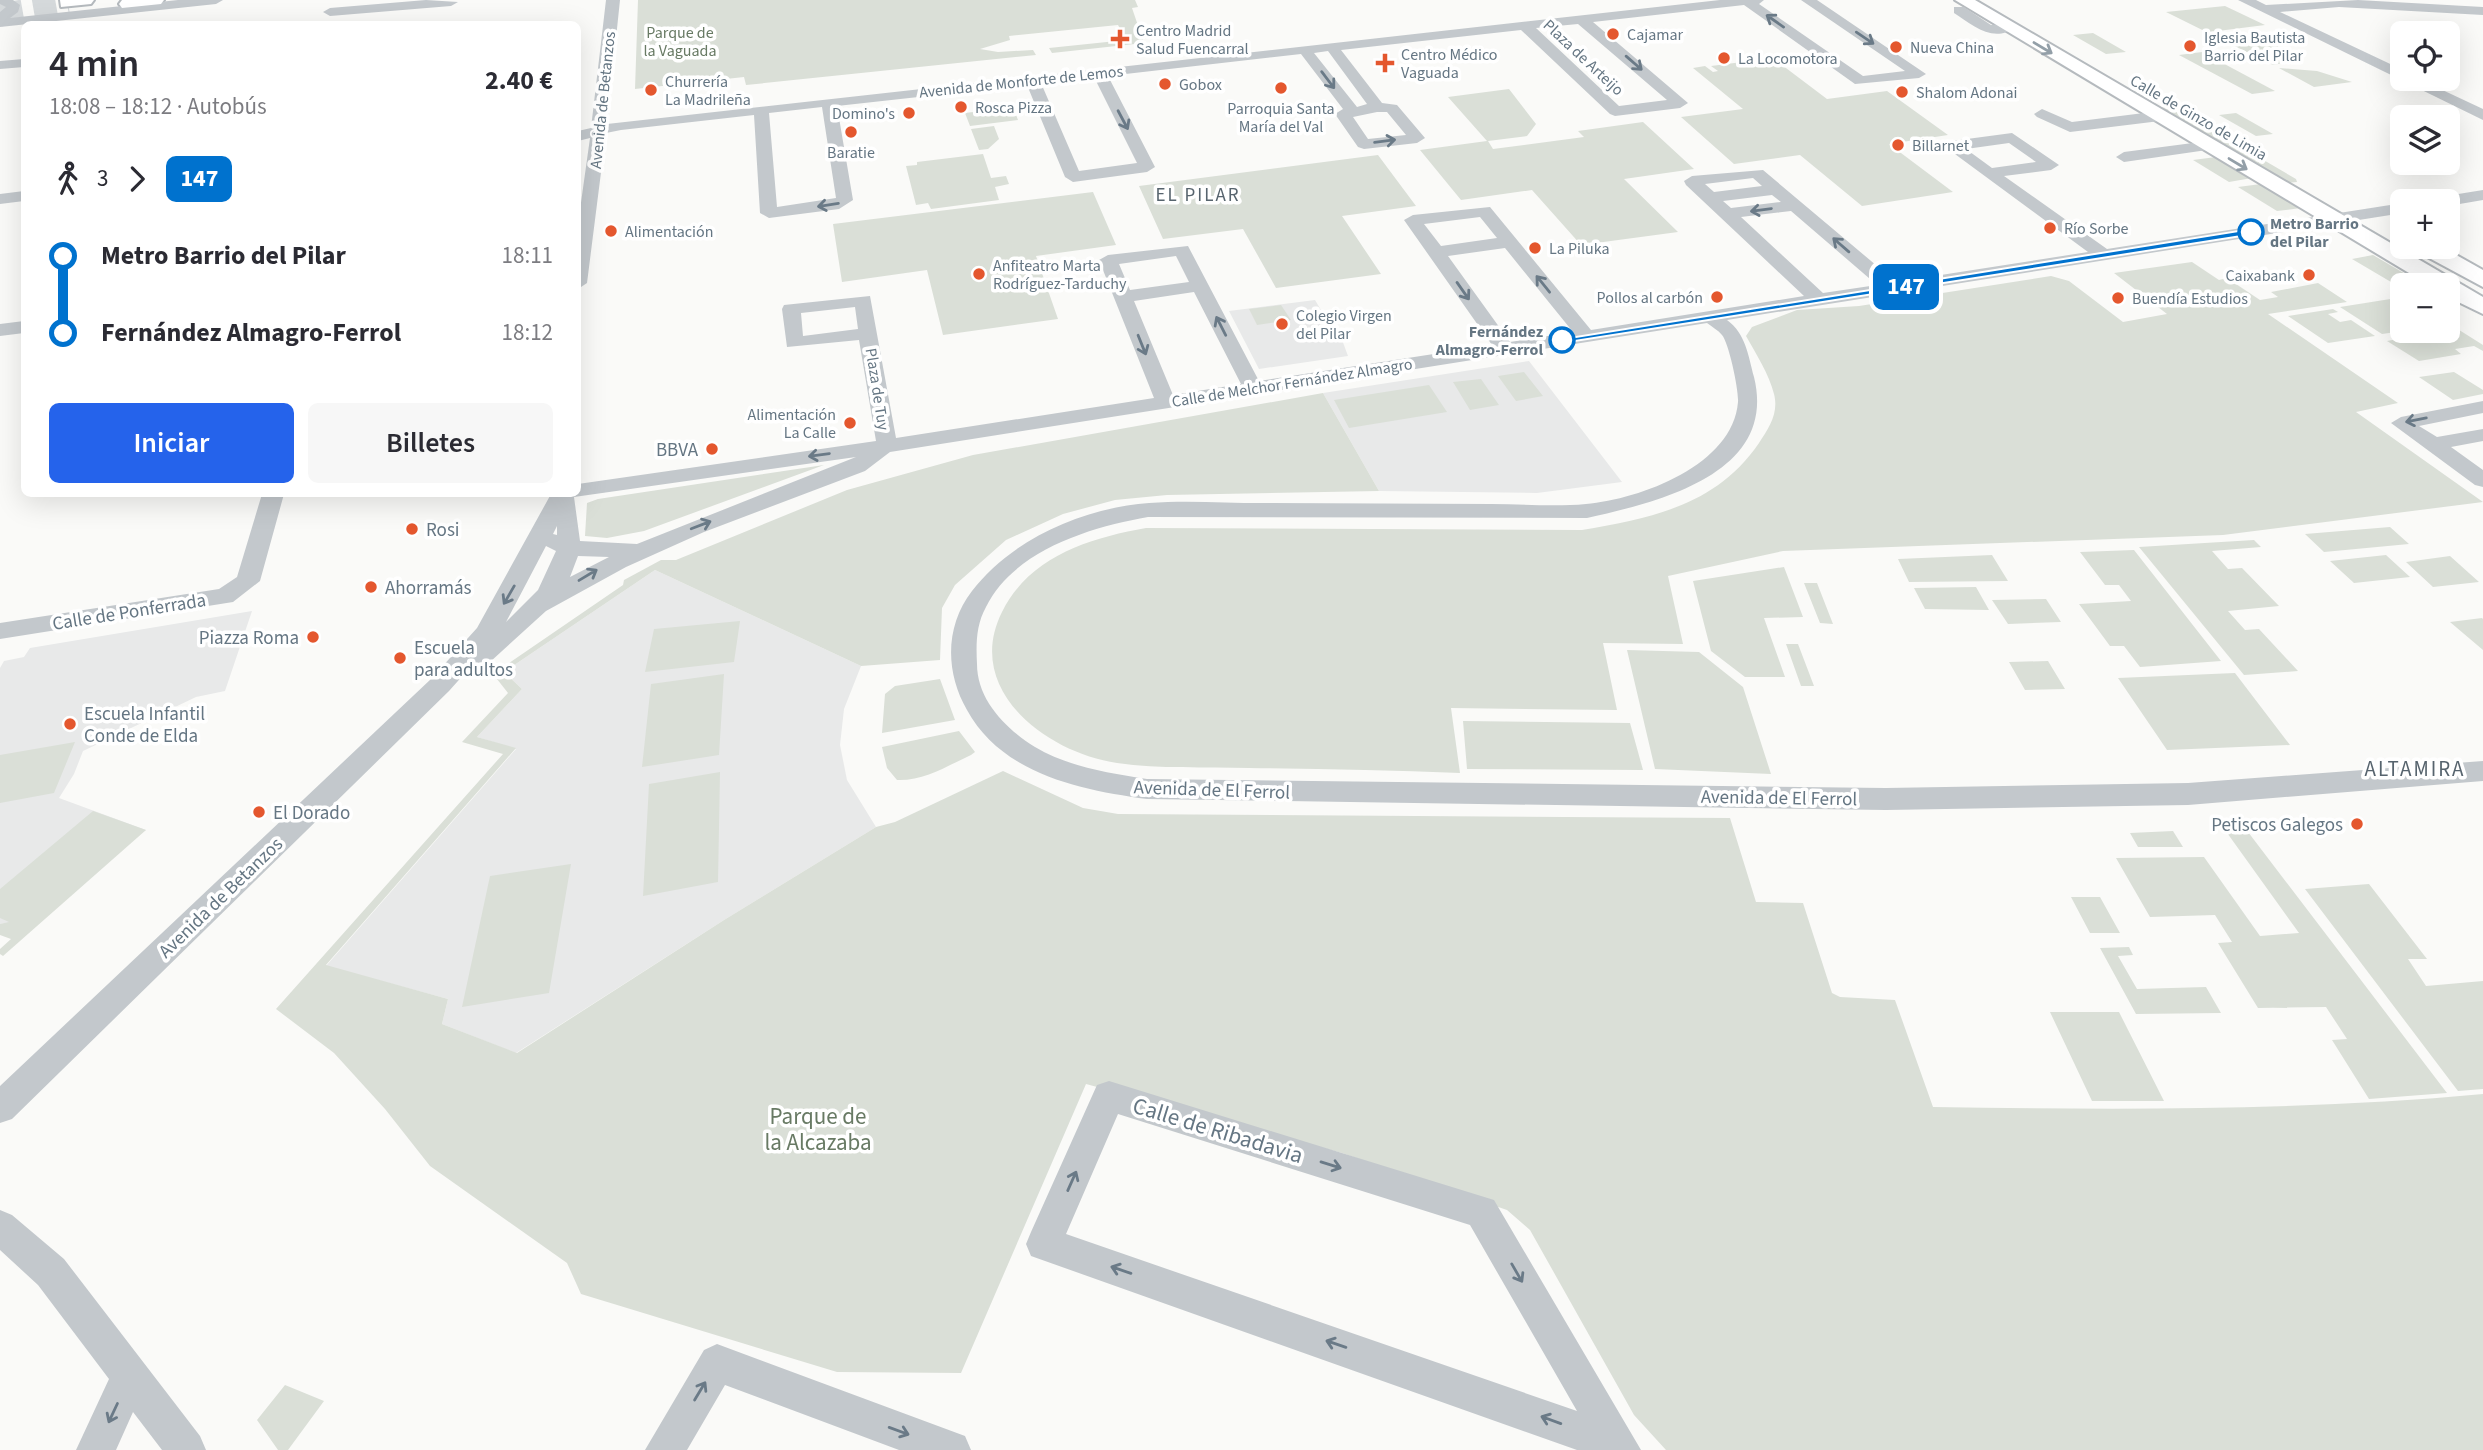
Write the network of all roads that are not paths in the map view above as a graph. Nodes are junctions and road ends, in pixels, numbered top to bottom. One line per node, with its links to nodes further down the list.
1 (1, 0): 21 (street)
2 (216, 0): 11 (street)
3 (613, 0): 41 (street, Avenida de Betanzos)
4 (1667, 0): 12 (street, Avenida de Monforte de Lemos)
5 (1808, 0): 8 (street, one-way to 8)
6 (1997, 0): 29 (main road, Calle de Ginzo de Limia)
7 (2245, 0): 14 (street)
8 (1752, 1): 17 (street, Avenida de Monforte de Lemos)
9 (451, 2): 16 (street)
10 (129, 4): 11 (highway); 18 (street)
11 (160, 4): 18 (street)
12 (1632, 4): 17 (street, Plaza de Arteijo); 41 (street, Avenida de Monforte de Lemos)
13 (1961, 5): 39 (main road, Calle de Ginzo de Limia, one-way to 39)
14 (2263, 9): 15 (street); 27 (street)
15 (2483, 11)
16 (330, 12)
17 (1581, 19): 20 (street, Avenida de Monforte de Lemos); 20 (street, Plaza de Arteijo, one-way to 20)
18 (47, 20)
19 (21, 23): 21 (street)
20 (1524, 25): 23 (street, Avenida de Monforte de Lemos)
21 (1, 26): 22 (street)
22 (21, 29)
23 (1331, 46): 24 (street, Avenida de Monforte de Lemos); 33 (street)
24 (1304, 49): 28 (street, Avenida de Monforte de Lemos); 35 (street, one-way to 35)
25 (21, 62): 26 (street)
26 (0, 65)
27 (2390, 70)
28 (1099, 73): 30 (street, Avenida de Monforte de Lemos); 30 (street, one-way to 30)
29 (2131, 77)
30 (1032, 80): 32 (street, Avenida de Monforte de Lemos)
31 (2434, 91): 38 (street)
32 (829, 102): 34 (street, Avenida de Monforte de Lemos); 34 (street, one-way to 34)
33 (1377, 107): 35 (street); 35 (street, one-way to 33)
34 (761, 110): 41 (street, Avenida de Monforte de Lemos)
35 (1352, 111)
36 (2191, 112): 50 (main road, Calle de Ginzo de Limia)
37 (2042, 114): 39 (street, Calle de Ginzo de Limia)
38 (2483, 115)
39 (2160, 116): 43 (main road, Calle de Ginzo de Limia)
40 (581, 121): 41 (street, Avenida de Monforte de Lemos)
41 (598, 125): 42 (street, Avenida de Monforte de Lemos); 67 (street, Avenida de Betanzos)
42 (581, 134)
43 (2208, 146): 45 (street, Calle de Ginzo de Limia); 60 (main road, Calle de Ginzo de Limia, one-way to 60)
44 (2033, 152): 46 (street); 46 (street); 47 (street)
45 (2124, 157)
46 (1971, 160): 47 (street)
47 (1989, 173): 69 (street)
48 (21, 180): 49 (street)
49 (0, 183)
50 (2316, 185)
51 (2483, 195): 55 (street)
52 (2336, 196): 59 (main road)
53 (21, 197): 54 (street)
54 (0, 199)
55 (2460, 199)
56 (1795, 205): 58 (street, one-way to 58); 58 (street); 75 (street, one-way to 56)
57 (2390, 210): 59 (street, Calle de Melchor Fernández Almagro)
58 (1727, 214): 77 (street)
59 (2368, 214): 60 (street, Calle de Melchor Fernández Almagro); 62 (main road)
60 (2331, 219): 69 (street, Calle de Melchor Fernández Almagro); 71 (main road, Calle de Ginzo de Limia)
61 (1497, 226): 63 (street); 65 (street); 66 (street)
62 (2390, 226)
63 (1473, 229)
64 (1448, 233): 65 (street)
65 (1424, 236): 68 (street)
66 (1509, 242): 68 (street); 84 (street, one-way to 66)
67 (581, 246)
68 (1436, 252): 85 (street, one-way to 85)
69 (2104, 256): 75 (street, Calle de Melchor Fernández Almagro)
70 (2447, 259): 73 (main road)
71 (2424, 273)
72 (1196, 278): 74 (street); 74 (street); 86 (street, one-way to 72)
73 (2483, 280)
74 (1119, 289): 87 (street, one-way to 87)
75 (1893, 289): 77 (street, Calle de Melchor Fernández Almagro)
76 (2460, 294): 79 (main road, Calle de Ginzo de Limia)
77 (1819, 301): 78 (street, Calle de Melchor Fernández Almagro)
78 (1774, 307): 83 (street, Calle de Melchor Fernández Almagro); 83 (street)
79 (2483, 307)
80 (21, 327): 82 (street)
81 (792, 327): 91 (street, Plaza de Tuy)
82 (0, 330)
83 (1719, 333): 84 (street, Calle de Melchor Fernández Almagro); 103 (street, Avenida de El Ferrol)
84 (1586, 336): 85 (street, Calle de Melchor Fernández Almagro)
85 (1505, 349): 86 (street, Calle de Melchor Fernández Almagro)
86 (1252, 387): 87 (street, Calle de Melchor Fernández Almagro)
87 (1165, 401): 91 (street, Calle de Melchor Fernández Almagro)
88 (2483, 407): 90 (street, one-way to 90)
89 (2483, 435): 90 (street)
90 (2433, 444): 92 (street)
91 (887, 446): 93 (street, Calle de Melchor Fernández Almagro, one-way to 93); 99 (street, Calle de Melchor Fernández Almagro, one-way to 91)
92 (2483, 480)
93 (581, 491)
94 (272, 497): 101 (street, Calle de Ponferrada)
95 (560, 497): 97 (street, Avenida de Betanzos)
96 (563, 497): 98 (street, Avenida de Betanzos)
97 (540, 534): 98 (street); 102 (street, Avenida de Betanzos, one-way to 102)
98 (568, 548): 99 (street, Calle de Melchor Fernández Almagro); 100 (street, Avenida de Betanzos)
99 (637, 550): 100 (street, Calle de Melchor Fernández Almagro, one-way to 99)
100 (542, 604): 102 (street, Avenida de Betanzos)
101 (0, 631)
102 (440, 685): 104 (street, Avenida de Betanzos)
103 (2483, 771)
104 (0, 1108)
105 (0, 1227): 106 (street)
106 (130, 1376): 108 (street, one-way to 108); 109 (street)
107 (1618, 1447): 107 (street, Calle de Ribadavia, one-way to 107)
108 (96, 1450)
109 (186, 1450)
110 (665, 1450): 111 (street, one-way to 111)
111 (951, 1450)

